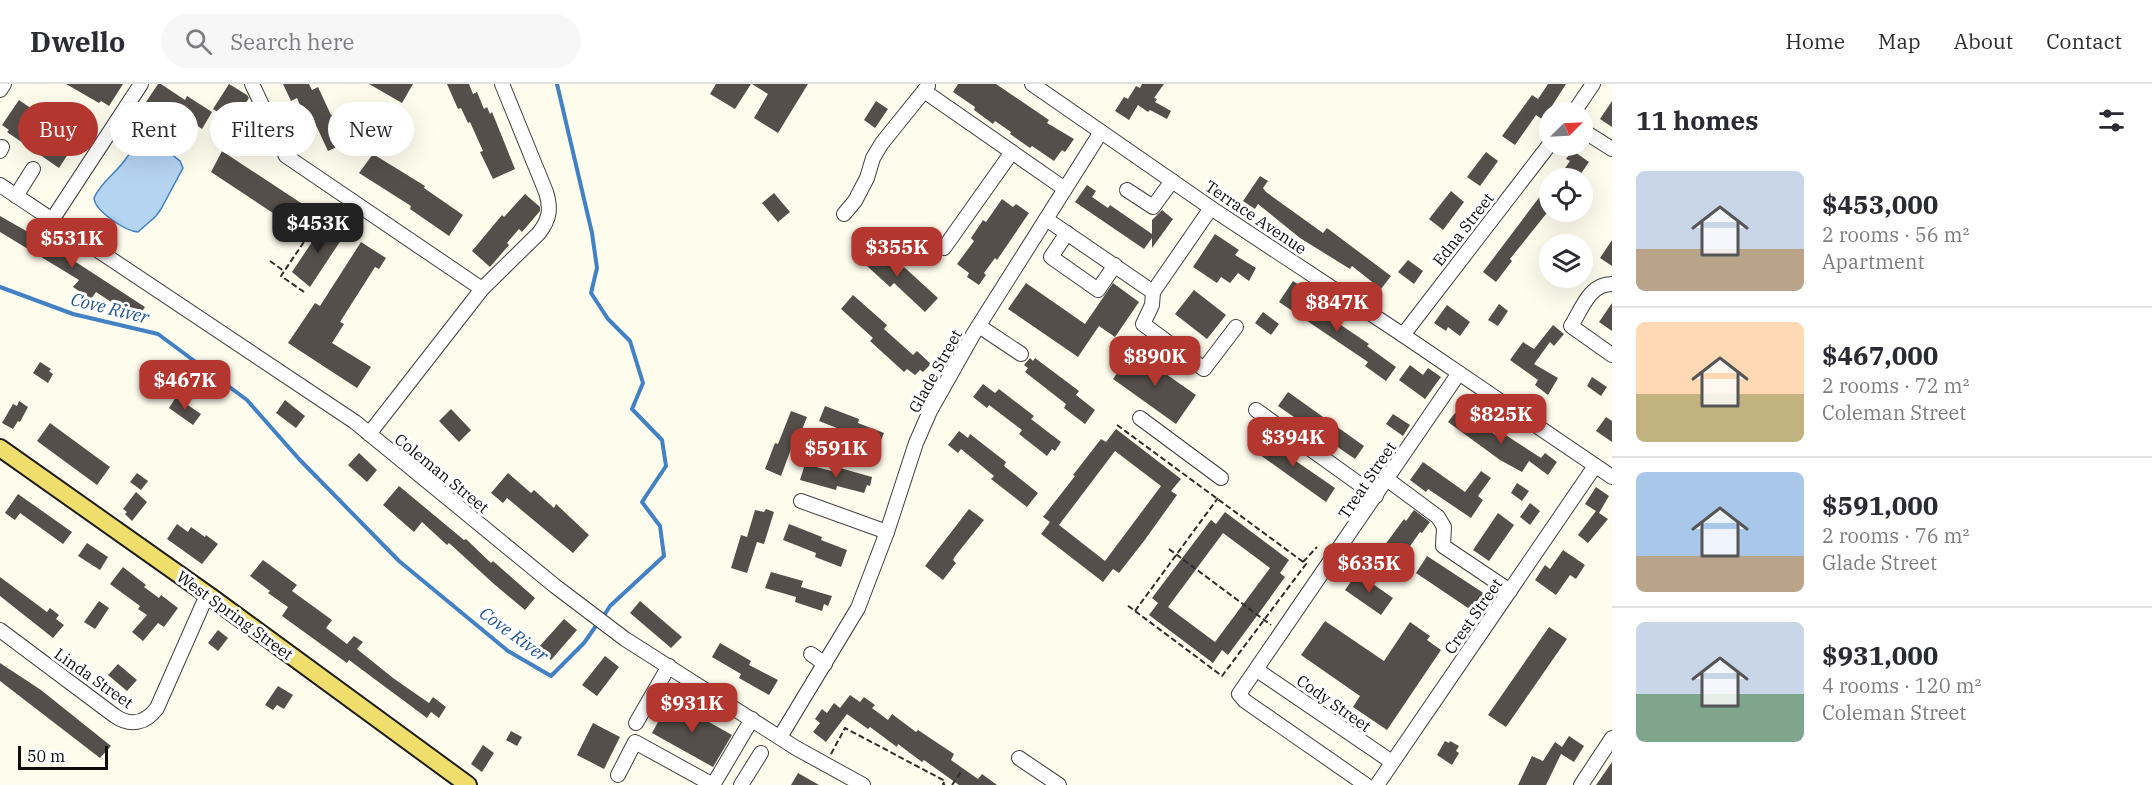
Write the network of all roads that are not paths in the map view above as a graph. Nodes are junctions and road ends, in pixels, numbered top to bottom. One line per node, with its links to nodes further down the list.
1 (4, 84): 8 (street)
2 (141, 84): 24 (street)
3 (252, 84): 29 (street)
4 (502, 84): 29 (street)
5 (1032, 84): 10 (street, Terrace Avenue)
6 (1593, 84): 9 (street)
7 (926, 88): 13 (street); 22 (street)
8 (0, 90)
9 (1581, 102)
10 (1101, 132): 16 (street, Terrace Avenue); 18 (street, Glade Street)
11 (1593, 137): 12 (street)
12 (1612, 149)
13 (1012, 152): 18 (street); 26 (street)
14 (1541, 156): 33 (street, Edna Street)
15 (33, 169): 20 (street)
16 (1172, 181): 19 (street); 21 (street, Terrace Avenue)
17 (0, 185): 20 (street, Coleman Street)
18 (1065, 189): 23 (street, Glade Street)
19 (1127, 190)
20 (16, 196): 24 (street, Coleman Street)
21 (1211, 208): 30 (street); 33 (street, Terrace Avenue)
22 (844, 214)
23 (1046, 219): 25 (street); 31 (street, Glade Street)
24 (52, 220): 39 (street, Coleman Street)
25 (1067, 233): 27 (street); 27 (street)
26 (944, 248)
27 (1115, 266): 30 (street)
28 (1612, 284): 35 (street)
29 (482, 289): 39 (street)
30 (1153, 292): 32 (street)
31 (979, 326): 34 (street); 47 (street, Glade Street)
32 (1236, 327)
33 (1403, 335): 36 (street, Terrace Avenue)
34 (1021, 354)
35 (1612, 355)
36 (1460, 373): 41 (street, Terrace Avenue); 44 (street, Treat Street)
37 (1256, 410): 45 (street)
38 (1140, 418): 43 (street)
39 (369, 434): 53 (street, Coleman Street)
40 (0, 448): 49 (main road, West Spring Street)
41 (1595, 466): 42 (street, Terrace Avenue); 48 (street, Crest Street)
42 (1612, 477)
43 (1221, 478)
44 (1388, 480): 45 (street, Treat Street); 48 (street)
45 (1376, 496): 54 (street, Treat Street)
46 (801, 501): 47 (street)
47 (887, 532): 52 (street, Glade Street)
48 (1510, 591): 61 (street, Crest Street)
49 (207, 595): 50 (street, Linda Street); 63 (main road, West Spring Street)
50 (0, 630)
51 (811, 654): 52 (street)
52 (825, 664): 57 (street, Glade Street)
53 (669, 666): 55 (street, Coleman Street); 56 (street)
54 (1257, 670): 61 (street, Cody Street); 68 (street, Treat Street)
55 (752, 719): 57 (street, Coleman Street); 64 (street)
56 (636, 723)
57 (780, 737): 66 (street, Coleman Street)
58 (1612, 738): 70 (street)
59 (761, 753): 65 (street)
60 (1018, 758): 67 (street)
61 (1392, 762): 69 (street, Crest Street)
62 (618, 775): 64 (street)
63 (468, 785)
64 (713, 785)
65 (741, 785)
66 (863, 785)
67 (1059, 785)
68 (1366, 785)
69 (1377, 785)
70 (1581, 785)

